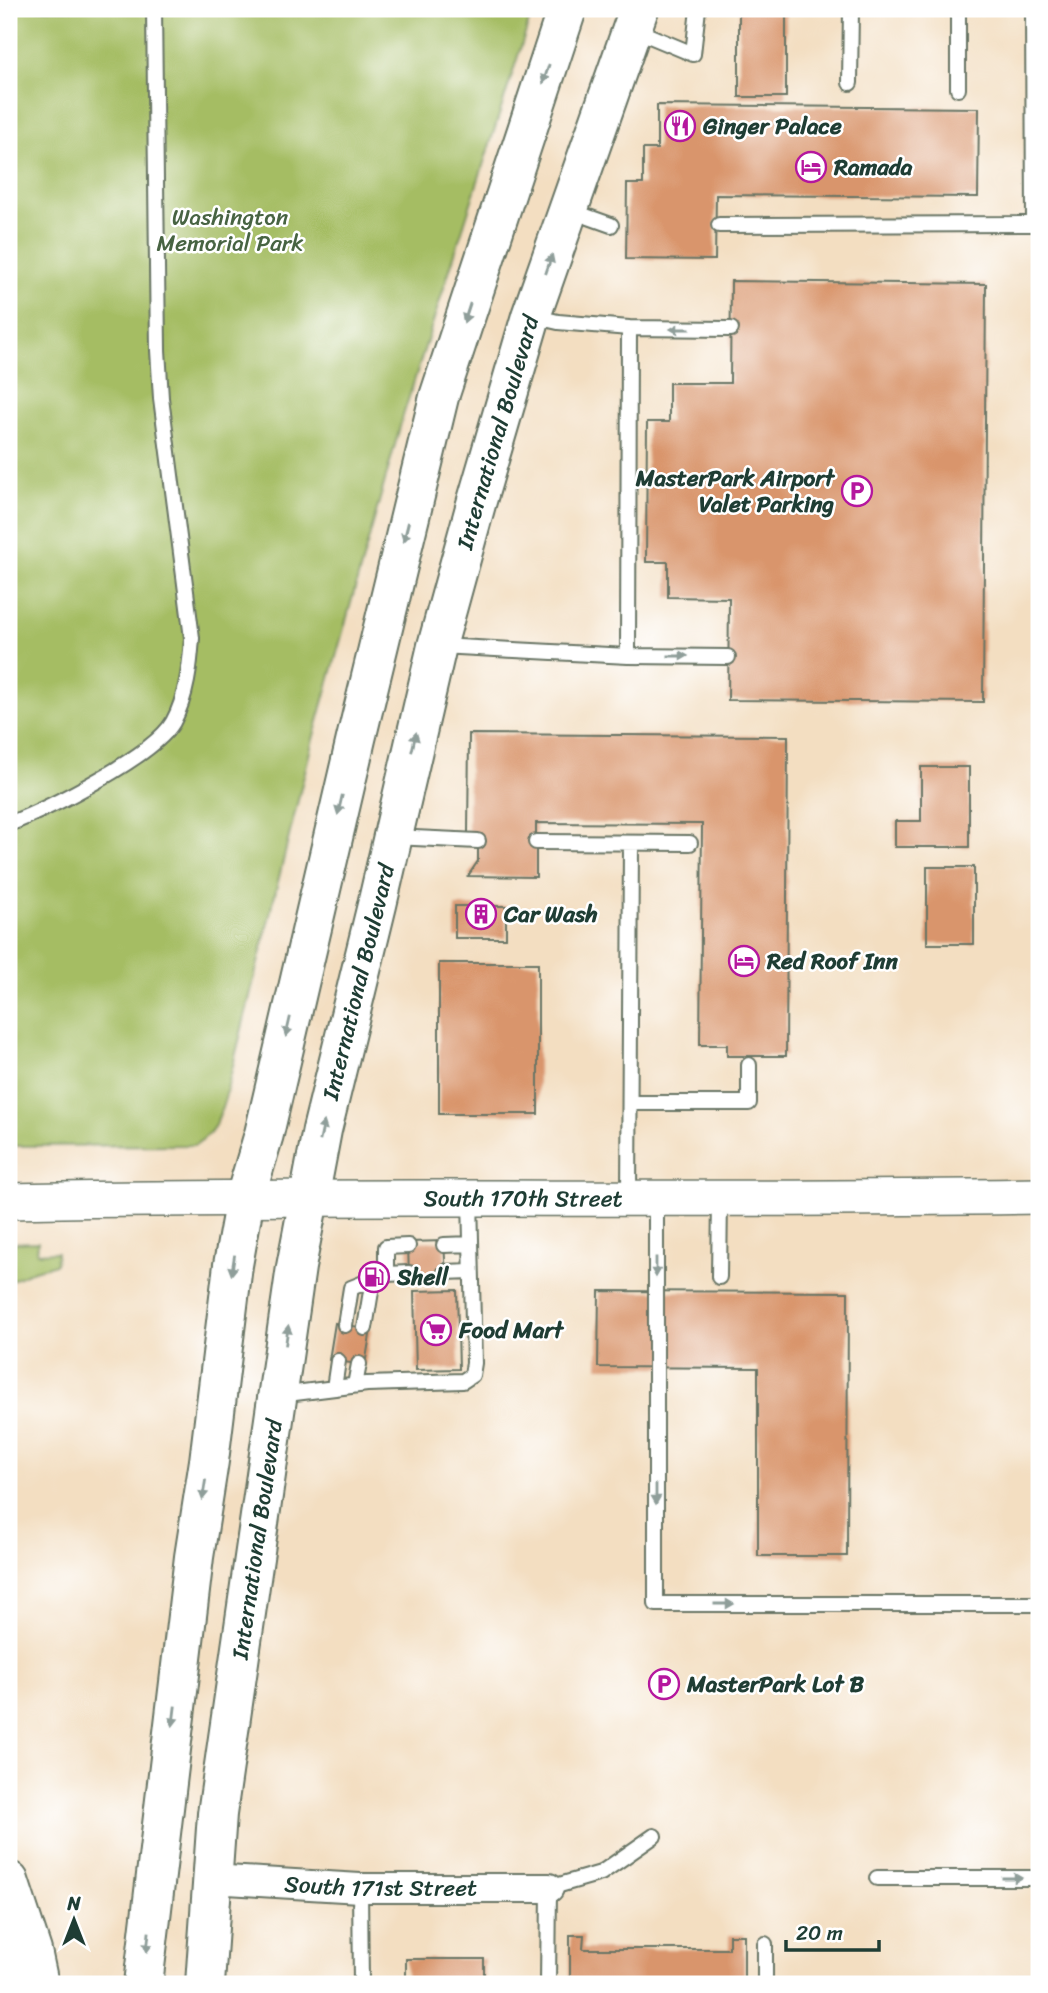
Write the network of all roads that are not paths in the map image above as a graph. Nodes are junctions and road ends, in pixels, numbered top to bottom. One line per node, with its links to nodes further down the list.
1 (154, 9): 20 (lane)
2 (567, 9): 29 (main road, one-way to 29)
3 (698, 9): 7 (lane)
4 (851, 9): 8 (lane)
5 (958, 9): 9 (lane)
6 (1034, 9): 11 (lane)
7 (635, 19): 10 (main road, International Boulevard)
8 (849, 83)
9 (958, 89)
10 (568, 209): 12 (lane); 14 (main road, International Boulevard, one-way to 10)
11 (1037, 223): 13 (lane)
12 (611, 225)
13 (719, 225)
14 (531, 316): 15 (lane); 17 (main road, International Boulevard)
15 (629, 328): 16 (lane, one-way to 15); 18 (lane)
16 (731, 329)
17 (437, 646): 18 (lane); 21 (main road, International Boulevard, one-way to 17)
18 (628, 656): 19 (lane, one-way to 19)
19 (728, 657)
20 (9, 824)
21 (392, 837): 22 (lane); 30 (main road, International Boulevard, one-way to 21)
22 (478, 841)
23 (536, 842): 24 (lane)
24 (631, 842): 25 (lane); 27 (lane)
25 (691, 842)
26 (749, 1065): 27 (lane)
27 (630, 1103): 32 (lane)
28 (1039, 1196): 33 (street, South 170th Street)
29 (245, 1198): 30 (street, South 170th Street); 34 (street, South 170th Street); 60 (main road, one-way to 60)
30 (309, 1198): 31 (street, South 170th Street); 49 (main road, International Boulevard, one-way to 30)
31 (470, 1198): 32 (street, South 170th Street); 35 (lane)
32 (643, 1198): 33 (street, South 170th Street); 50 (lane, one-way to 50)
33 (720, 1199): 42 (lane)
34 (9, 1201)
35 (471, 1244): 36 (lane); 38 (lane)
36 (444, 1245)
37 (408, 1246): 41 (lane)
38 (471, 1270): 39 (lane); 47 (lane)
39 (445, 1272)
40 (409, 1273): 41 (lane)
41 (380, 1276): 43 (lane); 44 (lane)
42 (719, 1277)
43 (345, 1325)
44 (365, 1328)
45 (338, 1361): 48 (lane)
46 (359, 1364): 47 (lane)
47 (355, 1385): 48 (lane)
48 (334, 1388): 49 (lane)
49 (278, 1395): 54 (main road, International Boulevard)
50 (1039, 1604)
51 (654, 1836): 57 (lane)
52 (877, 1878): 53 (lane, one-way to 53)
53 (1039, 1878)
54 (211, 1879): 56 (street, South 171st Street); 61 (main road, International Boulevard)
55 (9, 1881): 59 (main road)
56 (360, 1888): 57 (street, South 171st Street); 62 (lane)
57 (549, 1888): 63 (lane)
58 (765, 1944): 64 (lane)
59 (39, 1984)
60 (143, 1984)
61 (205, 1984)
62 (361, 1984)
63 (548, 1984)
64 (765, 1984)

